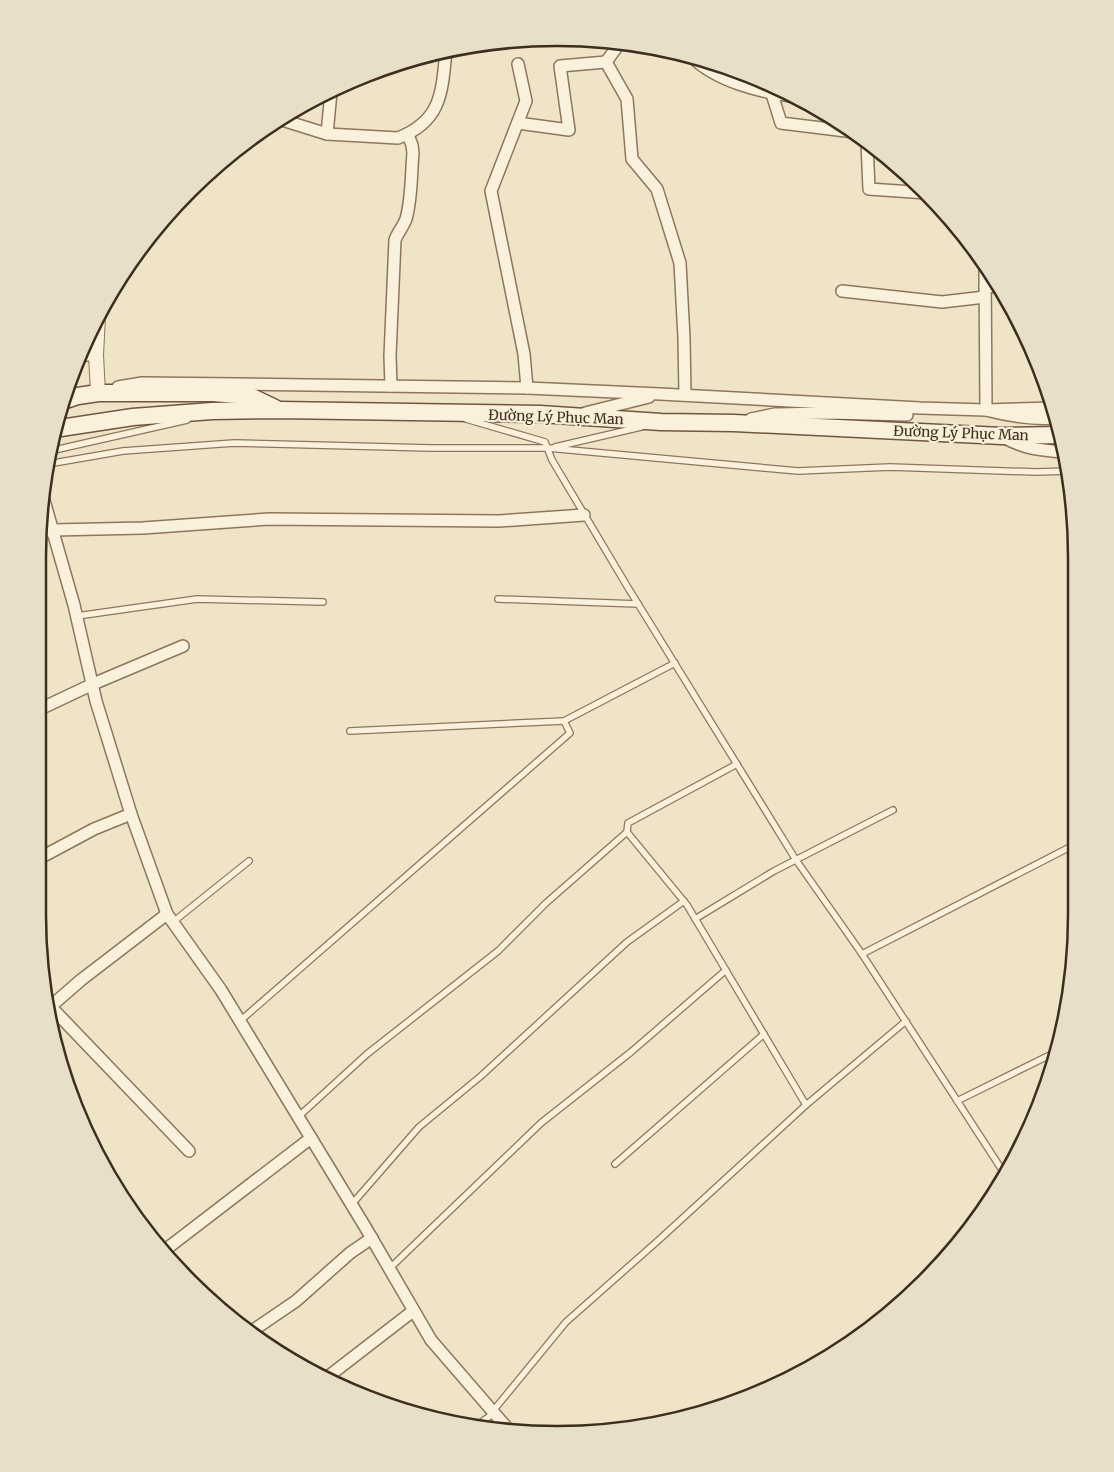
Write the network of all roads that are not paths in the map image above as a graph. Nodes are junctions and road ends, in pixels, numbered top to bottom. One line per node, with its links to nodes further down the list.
1 (615, 50): 3 (street)
2 (445, 59): 13 (street)
3 (606, 62): 10 (street); 27 (street)
4 (518, 64): 10 (street)
5 (708, 69): 6 (street)
6 (758, 88)
7 (773, 95): 11 (street)
8 (330, 99): 12 (street)
9 (290, 122): 12 (street)
10 (518, 123): 24 (street)
11 (837, 130)
12 (327, 134): 13 (street)
13 (408, 135): 23 (street)
14 (867, 152): 15 (street)
15 (914, 192)
16 (985, 278): 19 (street)
17 (992, 289): 19 (street)
18 (842, 291): 19 (street)
19 (985, 292): 32 (street)
20 (97, 335): 22 (street)
21 (88, 355): 22 (street)
22 (96, 355): 25 (street)
23 (391, 386): 24 (street); 25 (street)
24 (527, 388): 26 (street)
25 (98, 392): 28 (main road); 30 (main road)
26 (660, 394): 27 (street); 35 (street)
27 (685, 395): 31 (street)
28 (72, 398)
29 (1045, 408): 32 (street)
30 (279, 410): 33 (main road, Đường Lý Phục Man); 34 (main road, Đường Lý Phục Man)
31 (969, 410): 32 (street); 38 (street)
32 (986, 410): 36 (street)
33 (212, 411): 39 (main road, Đường Lý Phục Man); 43 (lane)
34 (442, 413): 35 (main road, Đường Lý Phục Man); 42 (lane)
35 (575, 416): 37 (main road, Đường Lý Phục Man)
36 (1048, 419)
37 (661, 422): 38 (main road, Đường Lý Phục Man); 42 (lane)
38 (734, 423): 41 (main road, Đường Lý Phục Man)
39 (63, 428)
40 (1053, 435): 41 (main road, Đường Lý Phục Man)
41 (1002, 436): 44 (street)
42 (548, 448): 45 (lane); 46 (lane); 48 (lane)
43 (58, 449)
44 (1057, 451)
45 (55, 463)
46 (1060, 471)
47 (48, 514): 49 (street)
48 (584, 515): 49 (street); 53 (lane)
49 (53, 530): 50 (street); 54 (street)
50 (47, 531)
51 (498, 599): 53 (lane)
52 (323, 602): 54 (lane)
53 (638, 604): 56 (lane)
54 (77, 616): 57 (street)
55 (183, 646): 57 (street)
56 (675, 663): 59 (lane); 61 (lane)
57 (92, 684): 58 (street); 63 (street)
58 (46, 706)
59 (564, 721): 60 (lane); 76 (lane)
60 (350, 731)
61 (737, 764): 64 (lane); 67 (lane)
62 (893, 810): 67 (lane)
63 (131, 814): 66 (street); 70 (street)
64 (627, 832): 69 (lane); 82 (lane)
65 (1068, 848): 72 (lane)
66 (46, 855)
67 (796, 860): 71 (lane); 72 (lane)
68 (249, 861): 70 (lane)
69 (684, 902): 71 (lane); 87 (lane)
70 (170, 918): 74 (street); 76 (street)
71 (695, 919): 73 (lane)
72 (862, 954): 77 (lane)
73 (726, 970): 78 (lane); 90 (lane)
74 (54, 1003)
75 (56, 1013): 84 (street)
76 (240, 1021): 82 (street)
77 (906, 1021): 80 (lane); 81 (lane)
78 (764, 1034): 81 (lane); 85 (lane)
79 (1047, 1056): 80 (lane)
80 (957, 1101): 86 (lane)
81 (806, 1105): 94 (lane)
82 (298, 1117): 83 (street)
83 (312, 1138): 87 (street); 89 (street)
84 (188, 1151)
85 (615, 1164)
86 (1000, 1167)
87 (352, 1204): 88 (street)
88 (372, 1238): 90 (street); 92 (street)
89 (169, 1247)
90 (390, 1268): 91 (street)
91 (413, 1311): 93 (street); 94 (street)
92 (256, 1327)
93 (332, 1373)
94 (493, 1412): 95 (lane); 96 (street)
95 (483, 1420)
96 (502, 1422)

